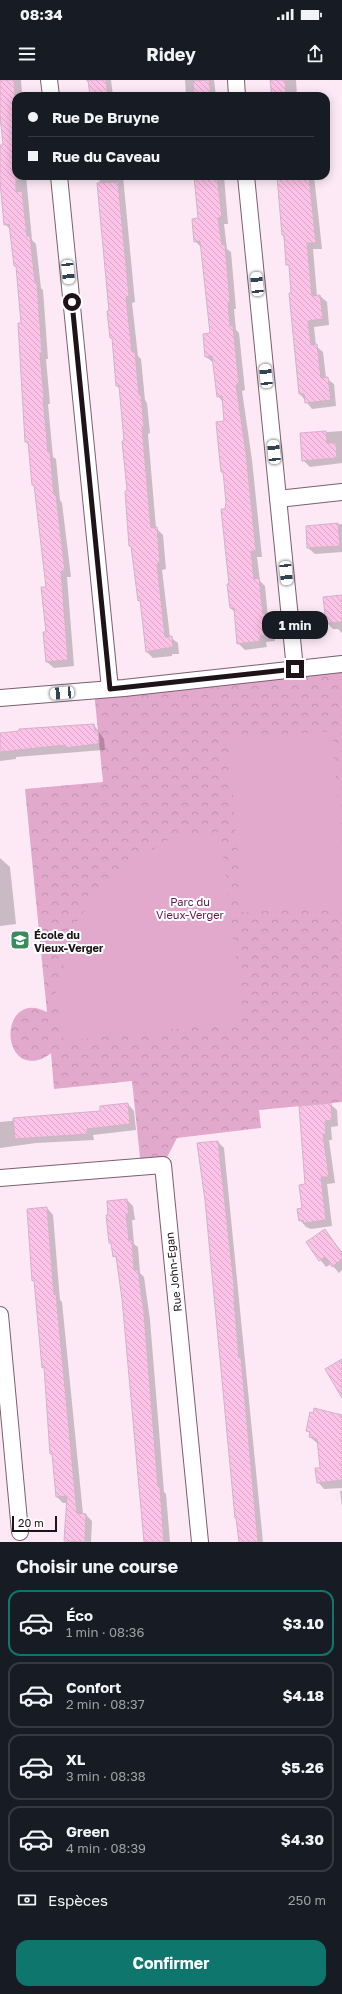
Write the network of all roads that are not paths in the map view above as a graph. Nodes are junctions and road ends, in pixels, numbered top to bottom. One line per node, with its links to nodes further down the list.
1 (49, 80): 3 (street)
2 (236, 80): 4 (street)
3 (50, 92)
4 (238, 92)
5 (59, 180): 11 (street)
6 (246, 180): 8 (street)
7 (342, 492): 8 (street)
8 (278, 499): 10 (street)
9 (342, 664): 10 (street)
10 (295, 669): 11 (street)
11 (110, 689): 12 (street)
12 (0, 698)
13 (0, 1178): 16 (street, Rue John-Egan)
14 (0, 1315): 15 (street)
15 (20, 1532)
16 (200, 1542)

